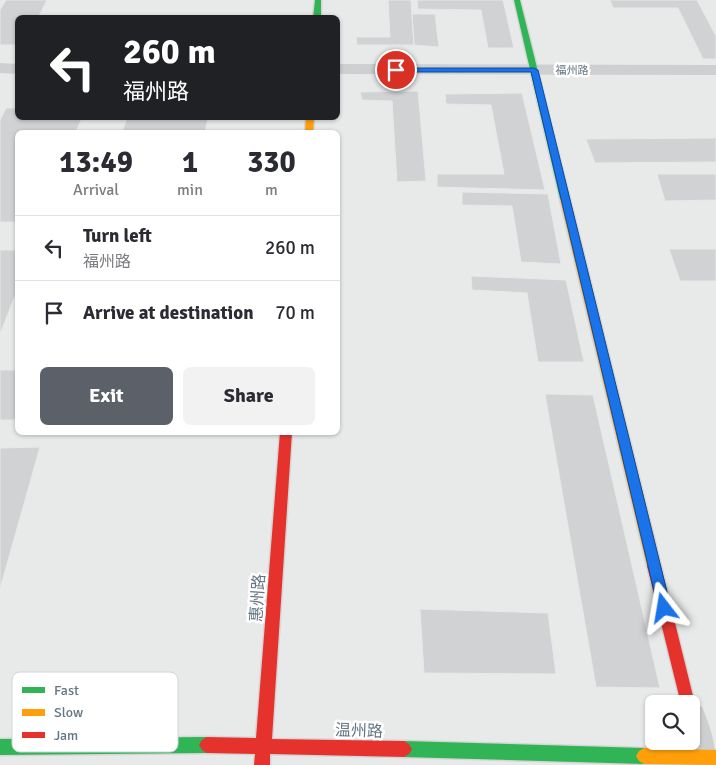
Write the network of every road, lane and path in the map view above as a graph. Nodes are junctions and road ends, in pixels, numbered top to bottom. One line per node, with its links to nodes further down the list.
1 (318, 0): 3 (street)
2 (517, 0): 7 (street)
3 (317, 15)
4 (0, 68): 5 (street)
5 (15, 68)
6 (340, 70): 7 (street, 福州路)
7 (534, 70): 8 (street, 福州路); 10 (street)
8 (716, 70)
9 (286, 435): 14 (street, 惠州路)
10 (686, 695)
11 (700, 743): 13 (street)
12 (178, 746): 13 (street, 温州路)
13 (706, 760)
14 (262, 765)

